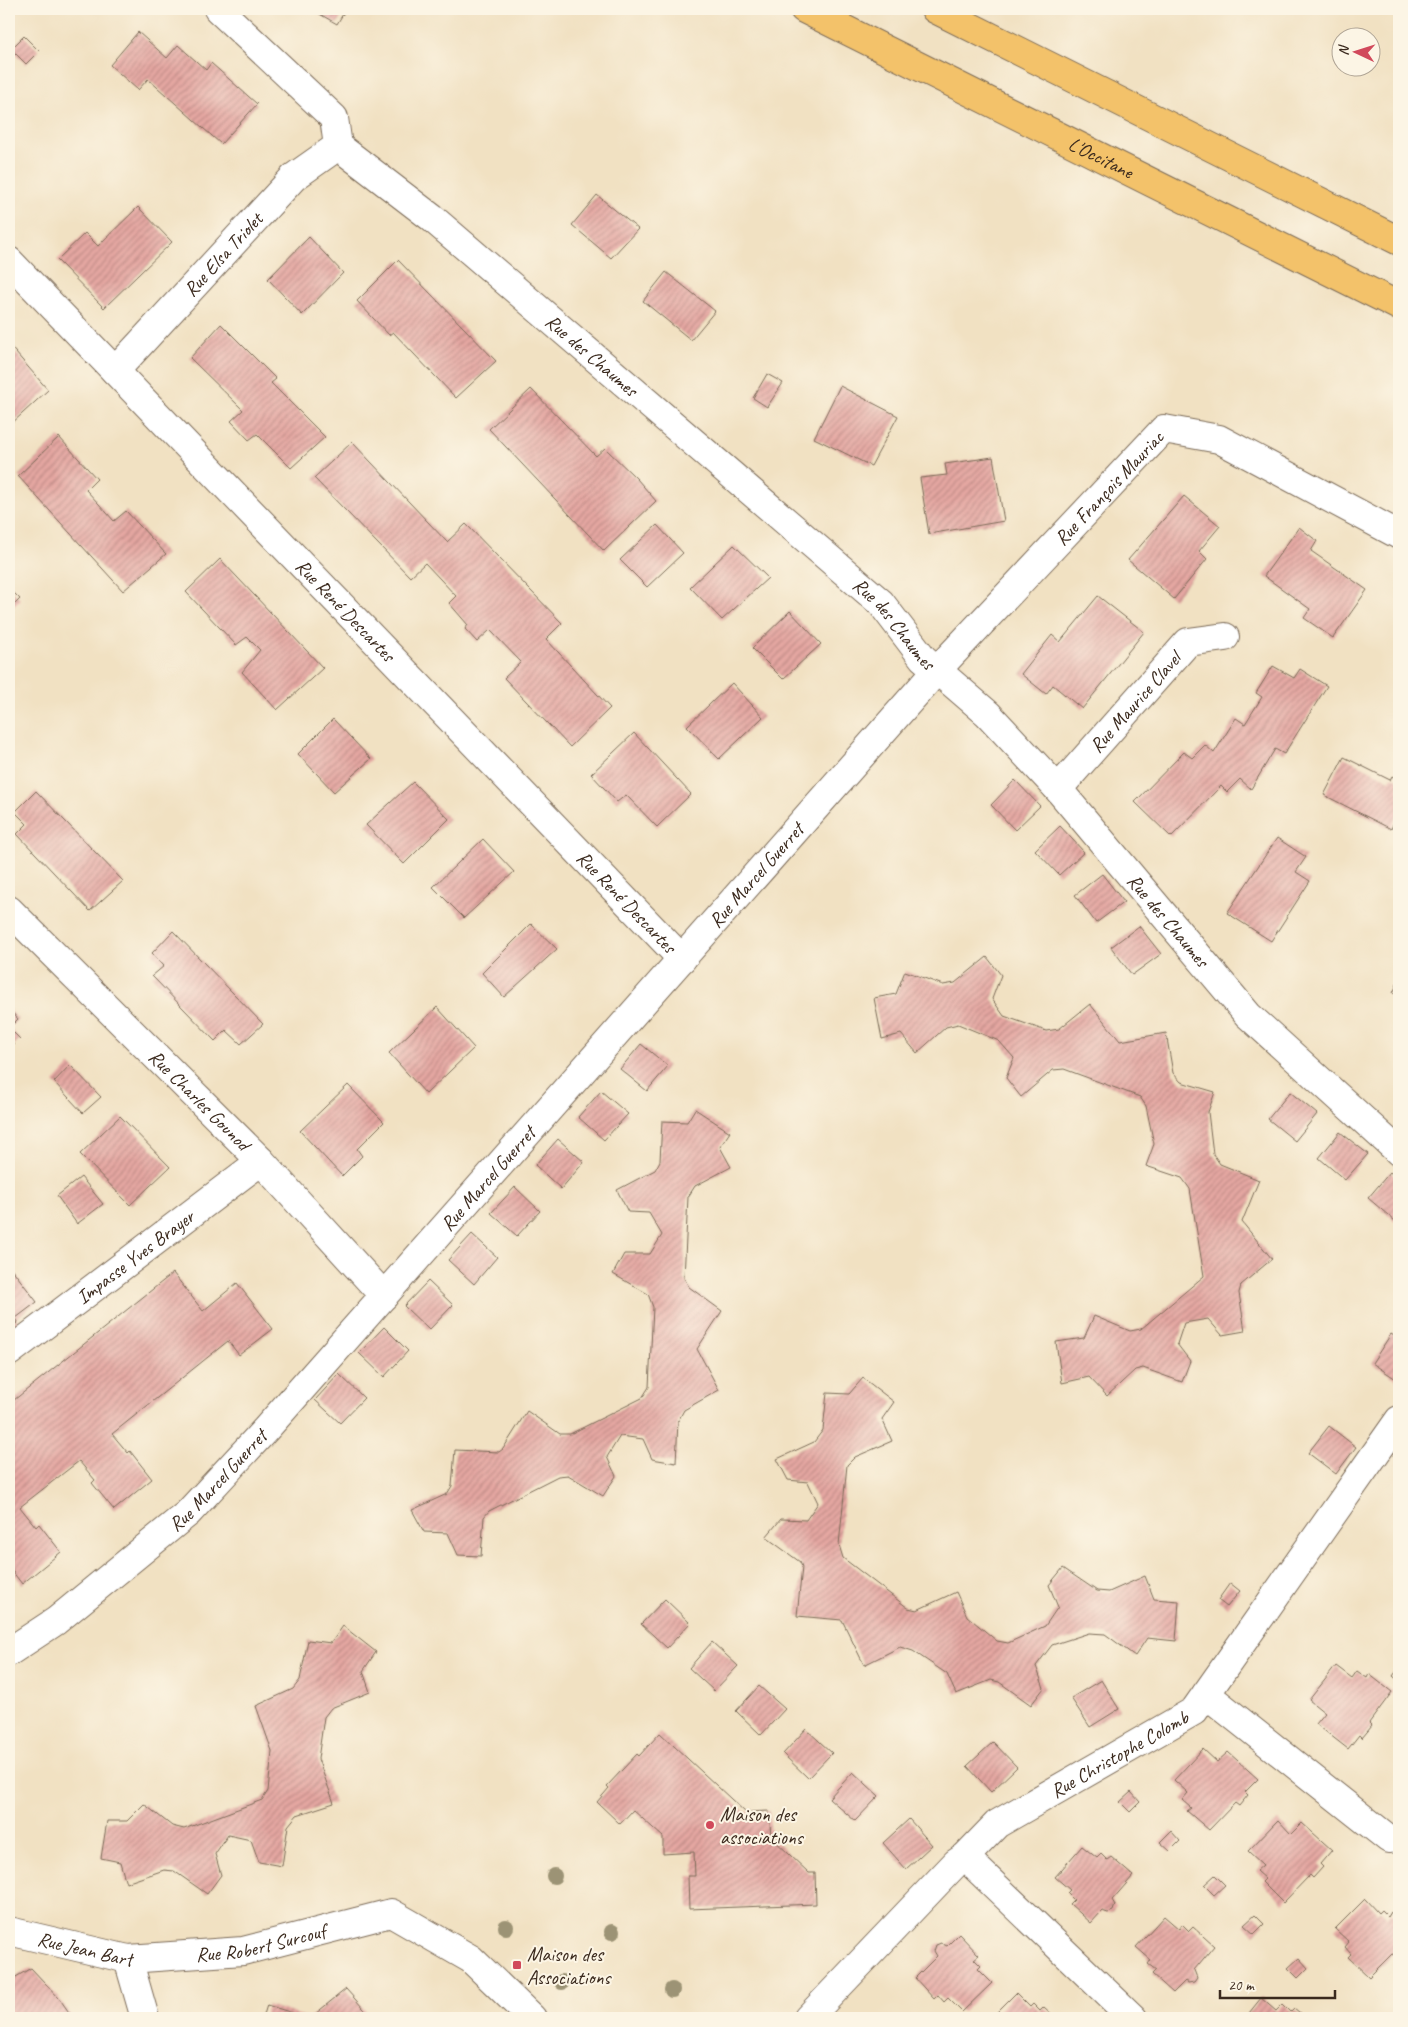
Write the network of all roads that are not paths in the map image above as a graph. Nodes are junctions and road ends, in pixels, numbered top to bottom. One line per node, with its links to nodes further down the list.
1 (218, 9): 4 (street)
2 (804, 9): 7 (highway, L'Occitane)
3 (934, 9): 5 (highway)
4 (338, 146): 8 (street, Rue Elsa Triolet); 11 (street, Rue des Chaumes)
5 (1399, 241)
6 (9, 261): 8 (street, Rue René Descartes)
7 (1399, 306)
8 (115, 371): 14 (street, Rue René Descartes)
9 (1399, 534): 11 (street, Rue François Mauriac)
10 (1225, 637): 12 (street, Rue Maurice Clavel)
11 (936, 670): 12 (street, Rue des Chaumes); 14 (street, Rue Marcel Guerret)
12 (1058, 790): 15 (street, Rue des Chaumes)
13 (9, 910): 16 (street, Rue Charles Gounod)
14 (682, 959): 17 (street, Rue Marcel Guerret)
15 (1399, 1152)
16 (261, 1162): 17 (street, Rue Charles Gounod); 18 (street, Impasse Yves Brayer)
17 (384, 1296): 20 (street, Rue Marcel Guerret)
18 (9, 1352)
19 (1399, 1420): 21 (street, Rue Christophe Colomb)
20 (9, 1652)
21 (1206, 1694): 22 (street); 23 (street, Rue Christophe Colomb)
22 (1390, 1839)
23 (965, 1858): 28 (street, Rue Christophe Colomb); 29 (street)
24 (9, 1931): 25 (street, Rue Jean Bart)
25 (128, 1959): 26 (street, Rue Jean Bart); 27 (street, Rue Robert Surcouf)
26 (145, 2018)
27 (532, 2018)
28 (808, 2018)
29 (1134, 2018)

